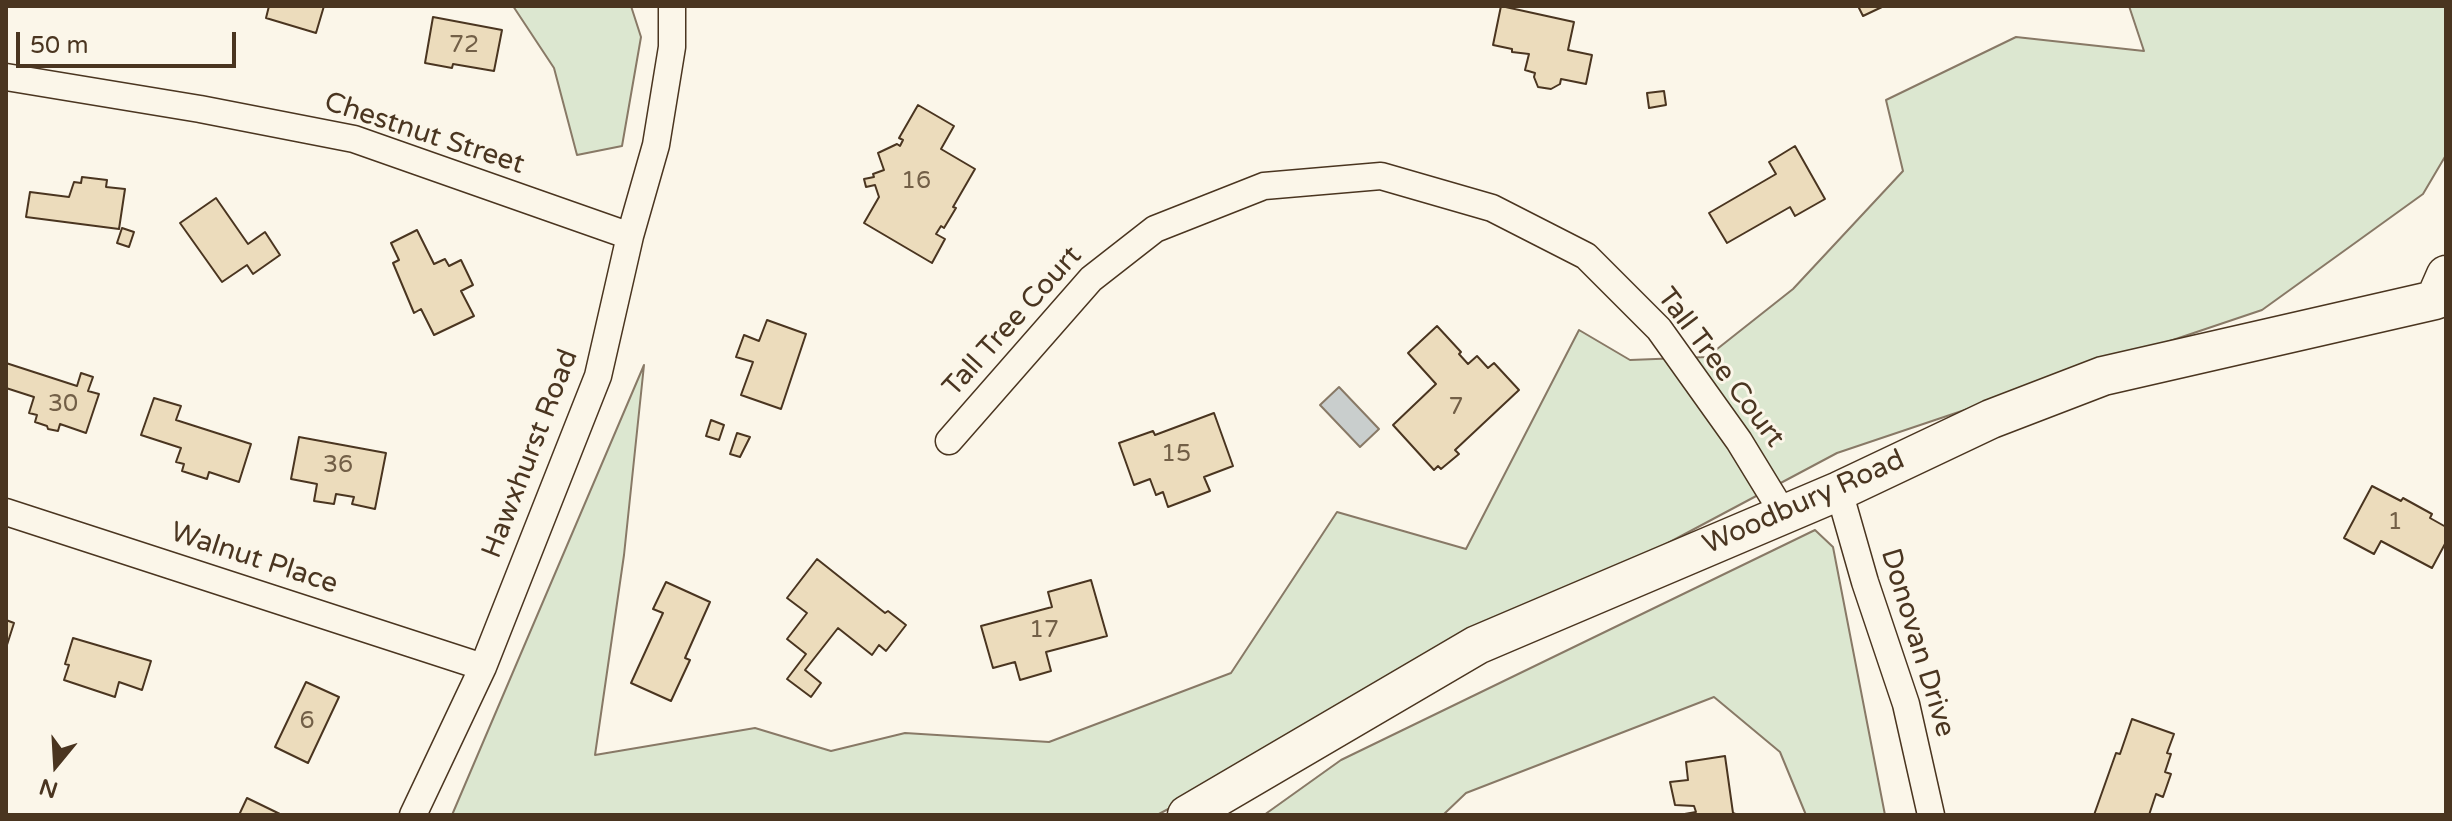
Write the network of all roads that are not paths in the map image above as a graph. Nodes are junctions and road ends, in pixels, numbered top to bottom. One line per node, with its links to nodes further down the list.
1 (672, 6): 3 (street, Hawxhurst Road)
2 (6, 77): 3 (street, Chestnut Street)
3 (630, 236): 9 (street, Hawxhurst Road)
4 (2442, 292): 6 (main road, Woodbury Road)
5 (949, 441): 8 (street, Tall Tree Court)
6 (1839, 491): 8 (main road, Woodbury Road); 12 (street, Donovan Drive)
7 (6, 512): 9 (street, Walnut Place)
8 (1783, 513): 11 (main road, Woodbury Road)
9 (483, 667): 10 (street, Hawxhurst Road)
10 (413, 815)
11 (1187, 815)
12 (1931, 815)

